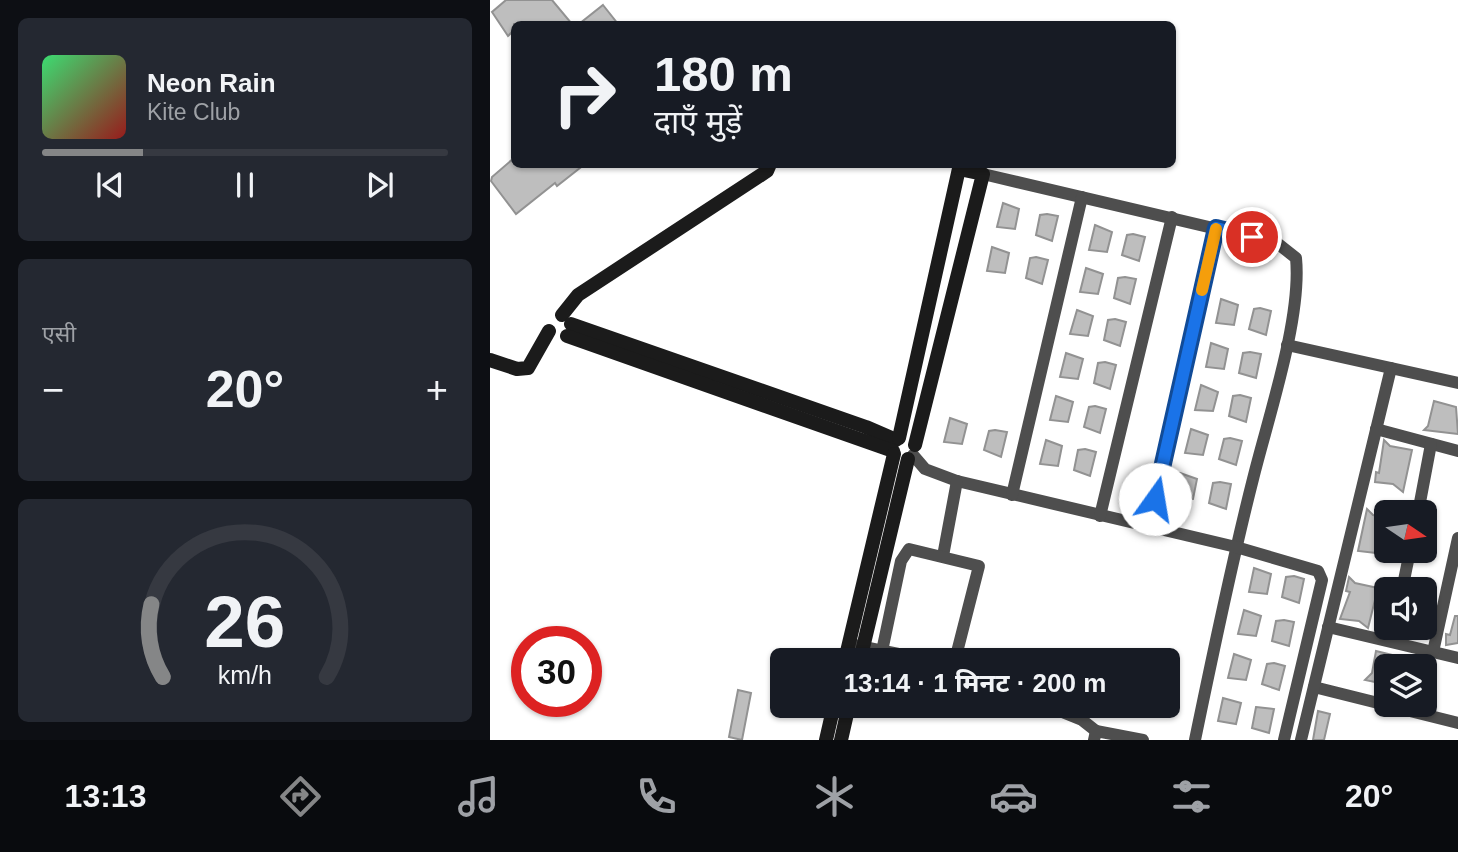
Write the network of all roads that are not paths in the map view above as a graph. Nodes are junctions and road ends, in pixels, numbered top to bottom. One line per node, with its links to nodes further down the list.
1 (768, 168): 8 (street)
2 (960, 168): 15 (street)
3 (963, 168): 4 (street)
4 (983, 174): 5 (street); 15 (street)
5 (1082, 197): 6 (street); 18 (street)
6 (1172, 217): 7 (street); 20 (street)
7 (1216, 228): 9 (street); 21 (street)
8 (567, 325): 10 (street); 15 (street)
9 (1287, 345): 11 (street); 23 (street)
10 (490, 360)
11 (1391, 368): 12 (street); 13 (street)
12 (1458, 383)
13 (1377, 429): 14 (street); 25 (street)
14 (1432, 444): 16 (street); 19 (street)
15 (903, 449): 17 (street); 28 (street)
16 (1458, 451)
17 (957, 481): 18 (street); 24 (street)
18 (1012, 495): 20 (street)
19 (1421, 500)
20 (1100, 516): 21 (street)
21 (1149, 526): 23 (street)
22 (1458, 538): 31 (street)
23 (1236, 547): 42 (street); 43 (street)
24 (943, 556): 29 (street); 30 (street)
25 (1328, 627): 26 (street); 33 (street)
26 (1374, 633)
27 (1405, 640): 31 (street)
28 (858, 648)
29 (883, 648)
30 (958, 648)
31 (1433, 652): 32 (street)
32 (1458, 658)
33 (1314, 687): 37 (street); 44 (street)
34 (831, 718): 39 (street)
35 (846, 718): 40 (street)
36 (1077, 718): 38 (street)
37 (1458, 723)
38 (1095, 735): 41 (street)
39 (826, 740)
40 (841, 740)
41 (1143, 740)
42 (1195, 740)
43 (1284, 740)
44 (1301, 740)

